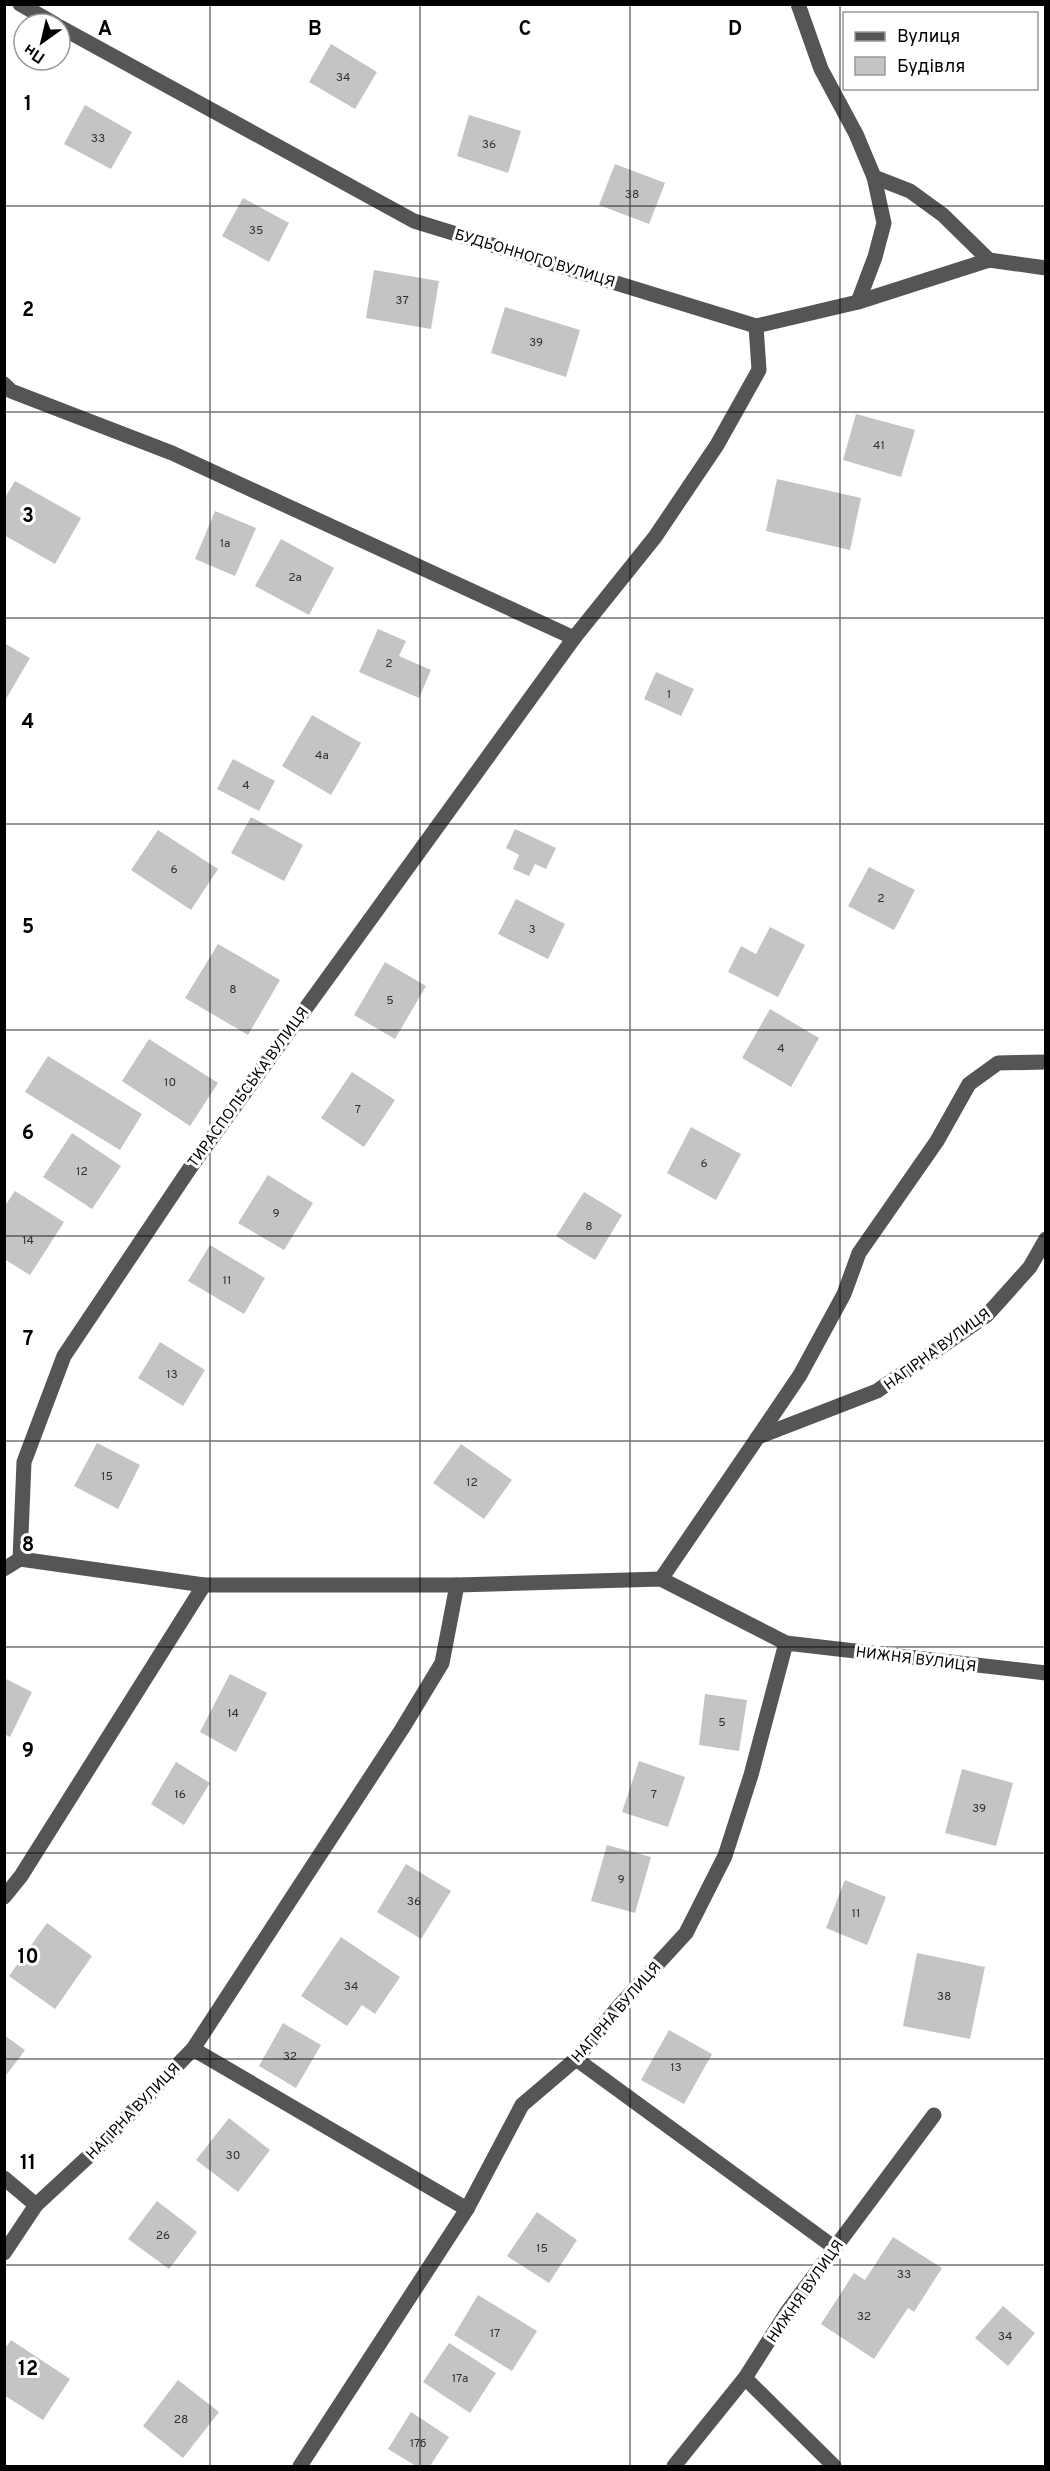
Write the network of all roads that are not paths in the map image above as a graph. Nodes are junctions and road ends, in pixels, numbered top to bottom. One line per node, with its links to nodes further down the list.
1 (20, 4): 3 (street)
2 (798, 4): 5 (street)
3 (34, 12)
4 (72, 34): 9 (street, БУДЬОННОГО ВУЛИЦЯ)
5 (874, 177): 6 (street); 8 (street)
6 (989, 260): 7 (street); 8 (street)
7 (1046, 268)
8 (858, 302): 9 (street)
9 (756, 326): 11 (street, ТИРАСПОЛЬСЬКА ВУЛИЦЯ)
10 (7, 392): 11 (street)
11 (574, 638): 15 (street, ТИРАСПОЛЬСЬКА ВУЛИЦЯ)
12 (1046, 1062): 14 (street)
13 (1046, 1239): 14 (street, НАГІРНА ВУЛИЦЯ)
14 (758, 1437): 17 (street)
15 (20, 1559): 16 (street); 18 (street)
16 (4, 1569)
17 (661, 1579): 19 (street); 20 (street)
18 (204, 1585): 19 (street); 22 (street)
19 (457, 1585): 23 (street, НАГІРНА ВУЛИЦЯ)
20 (786, 1643): 21 (street, НИЖНЯ ВУЛИЦЯ); 24 (street, НАГІРНА ВУЛИЦЯ)
21 (1046, 1672)
22 (4, 1897)
23 (193, 2049): 27 (street, НАГІРНА ВУЛИЦЯ); 28 (street)
24 (576, 2059): 28 (street, НАГІРНА ВУЛИЦЯ); 29 (street)
25 (934, 2115): 29 (street, НИЖНЯ ВУЛИЦЯ)
26 (4, 2178): 27 (street)
27 (36, 2205): 30 (street, НАГІРНА ВУЛИЦЯ)
28 (467, 2209): 32 (street, НАГІРНА ВУЛИЦЯ)
29 (835, 2248): 31 (street, НИЖНЯ ВУЛИЦЯ)
30 (4, 2253)
31 (746, 2378): 33 (street, НИЖНЯ ВУЛИЦЯ); 34 (street)
32 (300, 2466)
33 (674, 2466)
34 (834, 2466)

